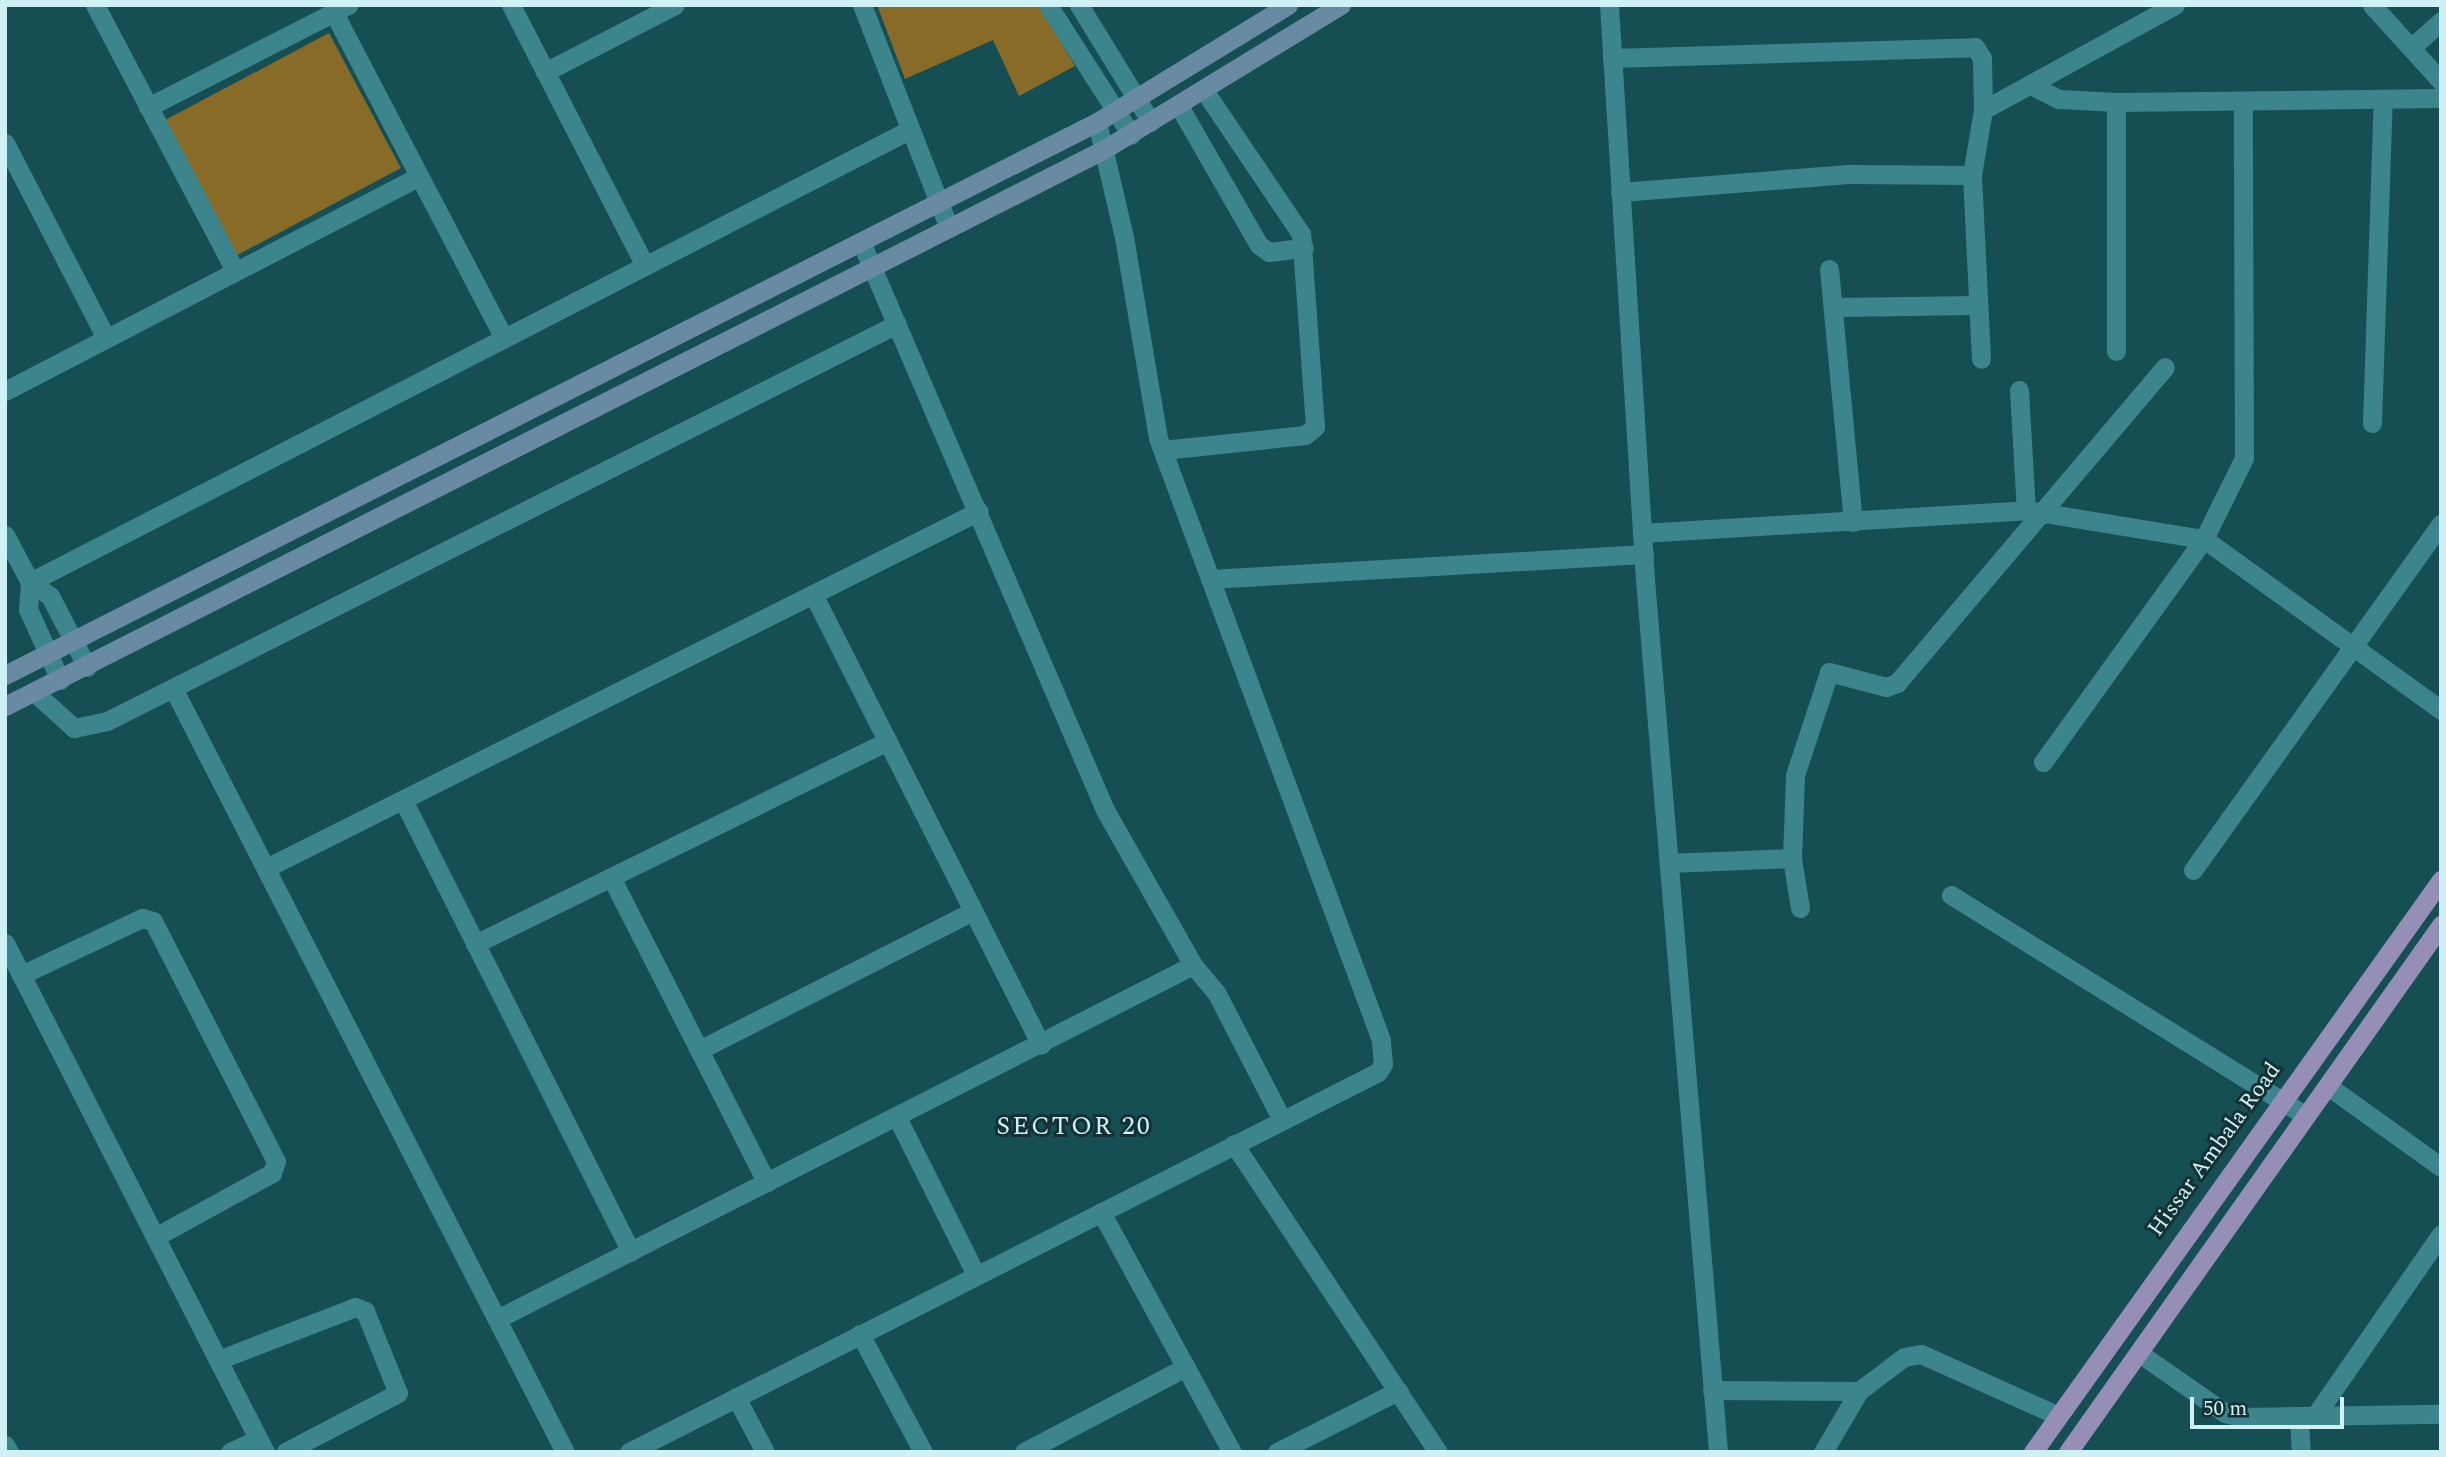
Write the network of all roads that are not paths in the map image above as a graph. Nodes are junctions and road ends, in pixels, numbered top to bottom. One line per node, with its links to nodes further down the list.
1 (95, 5): 26 (street)
2 (511, 5): 16 (street)
3 (675, 5): 16 (street)
4 (862, 5): 31 (street)
5 (1048, 5): 28 (street)
6 (1079, 5): 21 (street)
7 (1287, 5): 21 (main road)
8 (1341, 5): 19 (main road)
9 (1609, 5): 15 (street)
10 (2175, 5): 18 (street)
11 (2372, 5): 14 (street)
12 (341, 9): 26 (street); 36 (street)
13 (2441, 21): 14 (street)
14 (2411, 48): 17 (street)
15 (1612, 58): 27 (street); 37 (street)
16 (545, 72): 42 (street)
17 (2441, 81)
18 (2033, 86): 24 (street); 27 (street)
19 (1204, 90): 25 (main road); 41 (street)
20 (2441, 97): 22 (street)
21 (1137, 98): 28 (main road); 30 (street)
22 (2383, 99): 23 (street); 56 (street)
23 (2243, 101): 24 (street); 64 (street)
24 (2116, 102): 51 (street)
25 (1179, 106): 30 (main road); 41 (street)
26 (148, 107): 45 (street)
27 (1983, 110): 35 (street)
28 (1115, 112): 29 (main road); 32 (street)
29 (1097, 122): 34 (street); 38 (main road)
30 (1152, 122): 32 (main road)
31 (909, 130): 38 (street); 42 (street)
32 (1131, 135): 34 (main road)
33 (5, 143): 49 (street)
34 (1103, 150): 39 (main road); 57 (street)
35 (1972, 175): 37 (street); 46 (street)
36 (419, 176): 45 (street); 50 (street)
37 (1620, 192): 62 (street)
38 (939, 202): 39 (street); 40 (main road)
39 (949, 228): 43 (main road)
40 (862, 244): 43 (street); 69 (main road)
41 (1304, 248): 57 (street)
42 (645, 266): 50 (street)
43 (873, 269): 48 (street); 72 (main road)
44 (1829, 270): 47 (street)
45 (234, 271): 49 (street)
46 (1978, 305): 47 (street); 52 (street)
47 (1836, 307): 60 (street)
48 (897, 324): 58 (street); 75 (street)
49 (106, 338): 55 (street)
50 (504, 338): 67 (street)
51 (2116, 351)
52 (1981, 359)
53 (2165, 367): 59 (street)
54 (2019, 390): 59 (street)
55 (5, 391)
56 (2372, 423)
57 (1163, 450): 66 (street)
58 (979, 511): 68 (street); 94 (street)
59 (2032, 511): 60 (street); 64 (street); 82 (street)
60 (1853, 522): 62 (street)
61 (2441, 524): 70 (street)
62 (1642, 533): 65 (street)
63 (5, 535): 67 (street)
64 (2204, 539): 70 (street); 80 (street)
65 (1644, 554): 66 (street); 83 (street)
66 (1210, 579): 102 (street)
67 (30, 582): 69 (street); 71 (street)
68 (813, 594): 79 (street); 81 (street)
69 (74, 642): 71 (main road); 72 (street)
70 (2355, 648): 78 (street); 85 (street)
71 (48, 654): 73 (main road); 74 (street)
72 (87, 667): 74 (main road)
73 (5, 675)
74 (60, 680): 76 (main road)
75 (173, 688): 76 (street); 84 (street)
76 (34, 692): 77 (main road)
77 (5, 706)
78 (2441, 710)
79 (888, 741): 86 (street); 90 (street)
80 (2043, 762)
81 (403, 800): 84 (street); 93 (street)
82 (1792, 858): 83 (street); 89 (street)
83 (1669, 863): 116 (street)
84 (266, 868): 111 (street)
85 (2193, 870)
86 (611, 877): 93 (street); 97 (street)
87 (2441, 880): 99 (main road, Hissar Ambala Road)
88 (1951, 895): 99 (street)
89 (1800, 908)
90 (973, 911): 96 (street); 97 (street)
91 (2441, 925): 98 (main road)
92 (5, 943): 95 (street)
93 (475, 944): 109 (street)
94 (1193, 965): 96 (street); 102 (street)
95 (21, 975): 108 (street); 108 (street)
96 (1041, 1045): 101 (street)
97 (699, 1050): 105 (street)
98 (2328, 1086): 100 (main road); 104 (street)
99 (2281, 1101): 100 (street); 121 (main road, Hissar Ambala Road)
100 (2306, 1116): 113 (main road)
101 (897, 1117): 105 (street); 110 (street)
102 (1282, 1120): 103 (street)
103 (1234, 1144): 106 (street); 117 (street)
104 (2441, 1167)
105 (767, 1183): 109 (street)
106 (1101, 1212): 110 (street); 115 (street)
107 (2441, 1234): 122 (street)
108 (155, 1237): 114 (street)
109 (631, 1252): 111 (street)
110 (976, 1275): 112 (street)
111 (497, 1319): 130 (street)
112 (860, 1334): 119 (street); 132 (street)
113 (2139, 1353): 122 (street); 140 (main road)
114 (218, 1360): 124 (street); 129 (street)
115 (1186, 1367): 125 (street); 134 (street)
116 (1712, 1390): 118 (street); 137 (street)
117 (1398, 1391): 135 (street); 136 (street)
118 (1859, 1391): 121 (street); 138 (street)
119 (736, 1397): 126 (street); 131 (street)
120 (2441, 1414): 122 (street)
121 (2057, 1415): 139 (main road, Hissar Ambala Road)
122 (2307, 1416): 141 (street)
123 (5, 1445): 127 (street)
124 (261, 1445): 128 (street)
125 (1054, 1445): 133 (street)
126 (639, 1449)
127 (9, 1452)
128 (230, 1452)
129 (285, 1452)
130 (565, 1452)
131 (765, 1452)
132 (923, 1452)
133 (1024, 1452)
134 (1232, 1452)
135 (1277, 1452)
136 (1437, 1452)
137 (1717, 1452)
138 (1822, 1452)
139 (2033, 1452)
140 (2068, 1452)
141 (2301, 1452)

